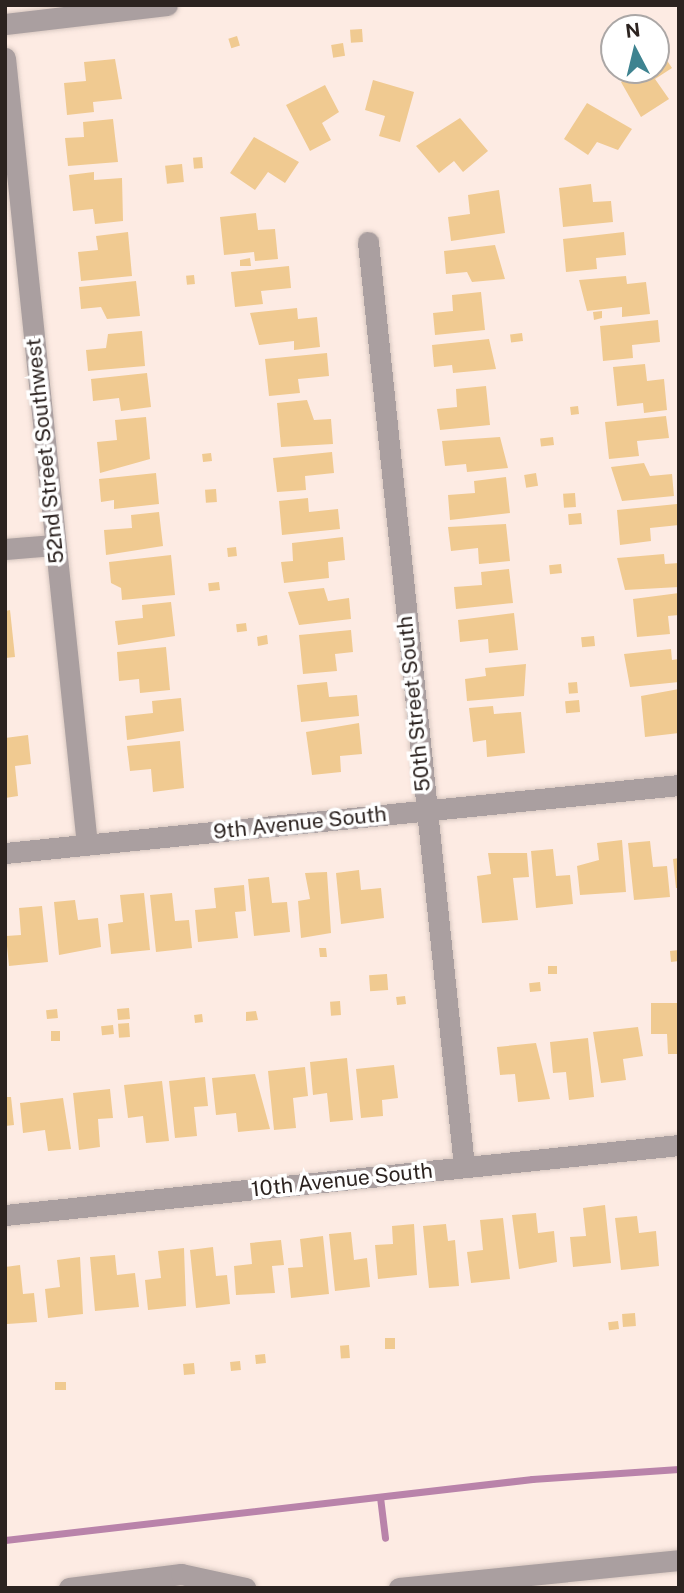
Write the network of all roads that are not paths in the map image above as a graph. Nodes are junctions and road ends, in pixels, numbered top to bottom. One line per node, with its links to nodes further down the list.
1 (167, 5): 2 (street)
2 (5, 24)
3 (5, 58): 4 (street, 52nd Street Southwest)
4 (14, 240): 6 (street, 52nd Street Southwest)
5 (368, 242): 9 (street, 50th Street South)
6 (54, 545): 7 (street); 10 (street, 52nd Street Southwest)
7 (5, 549)
8 (679, 785): 9 (street, 9th Avenue South)
9 (425, 810): 10 (street, 9th Avenue South); 13 (street, 50th Street South)
10 (87, 845): 11 (street, 9th Avenue South)
11 (5, 853)
12 (679, 1144): 13 (street, 10th Avenue South)
13 (464, 1167): 14 (street, 10th Avenue South)
14 (5, 1215)
15 (679, 1560): 18 (street)
16 (69, 1588): 17 (street)
17 (245, 1588)
18 (399, 1588)

